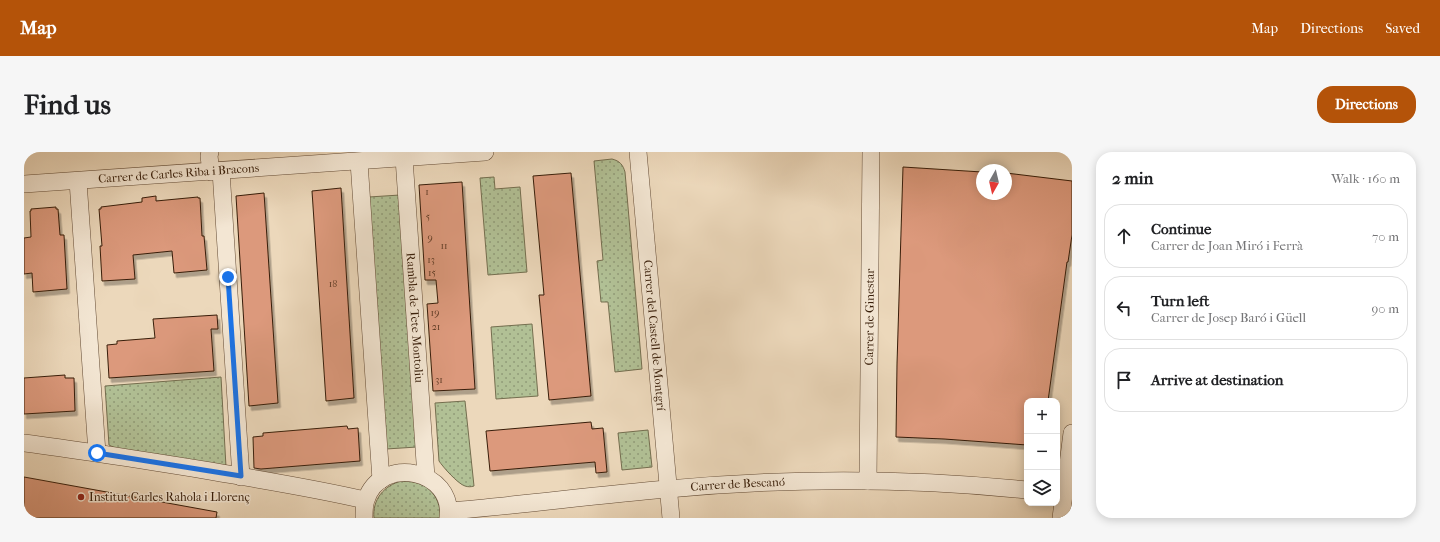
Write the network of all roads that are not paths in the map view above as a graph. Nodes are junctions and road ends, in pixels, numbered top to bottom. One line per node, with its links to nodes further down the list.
1 (210, 152): 7 (street)
2 (485, 152): 5 (street, Carrer de Carles Riba i Bracons)
3 (638, 152): 17 (street, Carrer del Castell de Montgrí)
4 (871, 152): 16 (street, Carrer de Ginestar)
5 (404, 158): 6 (street, Carrer de Carles Riba i Bracons); 14 (street, Rambla de Tete Montoliu)
6 (359, 162): 7 (street, Carrer de Carles Riba i Bracons); 15 (street)
7 (216, 171): 8 (street, Carrer de Carles Riba i Bracons); 13 (street)
8 (78, 181): 9 (street, Carrer de Carles Riba i Bracons); 12 (street)
9 (24, 184)
10 (1072, 433): 19 (street)
11 (24, 443): 12 (street)
12 (97, 453): 13 (street)
13 (241, 476): 20 (street)
14 (426, 477): 15 (street); 21 (street)
15 (381, 480): 20 (street)
16 (868, 481): 17 (street, Carrer de Bescanó); 18 (street, Carrer de Bescanó)
17 (669, 488): 21 (street, Carrer de Bescanó); 23 (street, Carrer del Castell de Montgrí)
18 (1024, 490)
19 (1064, 494): 24 (street)
20 (365, 500): 22 (street)
21 (448, 515)
22 (364, 518)
23 (671, 518)
24 (1061, 518)

